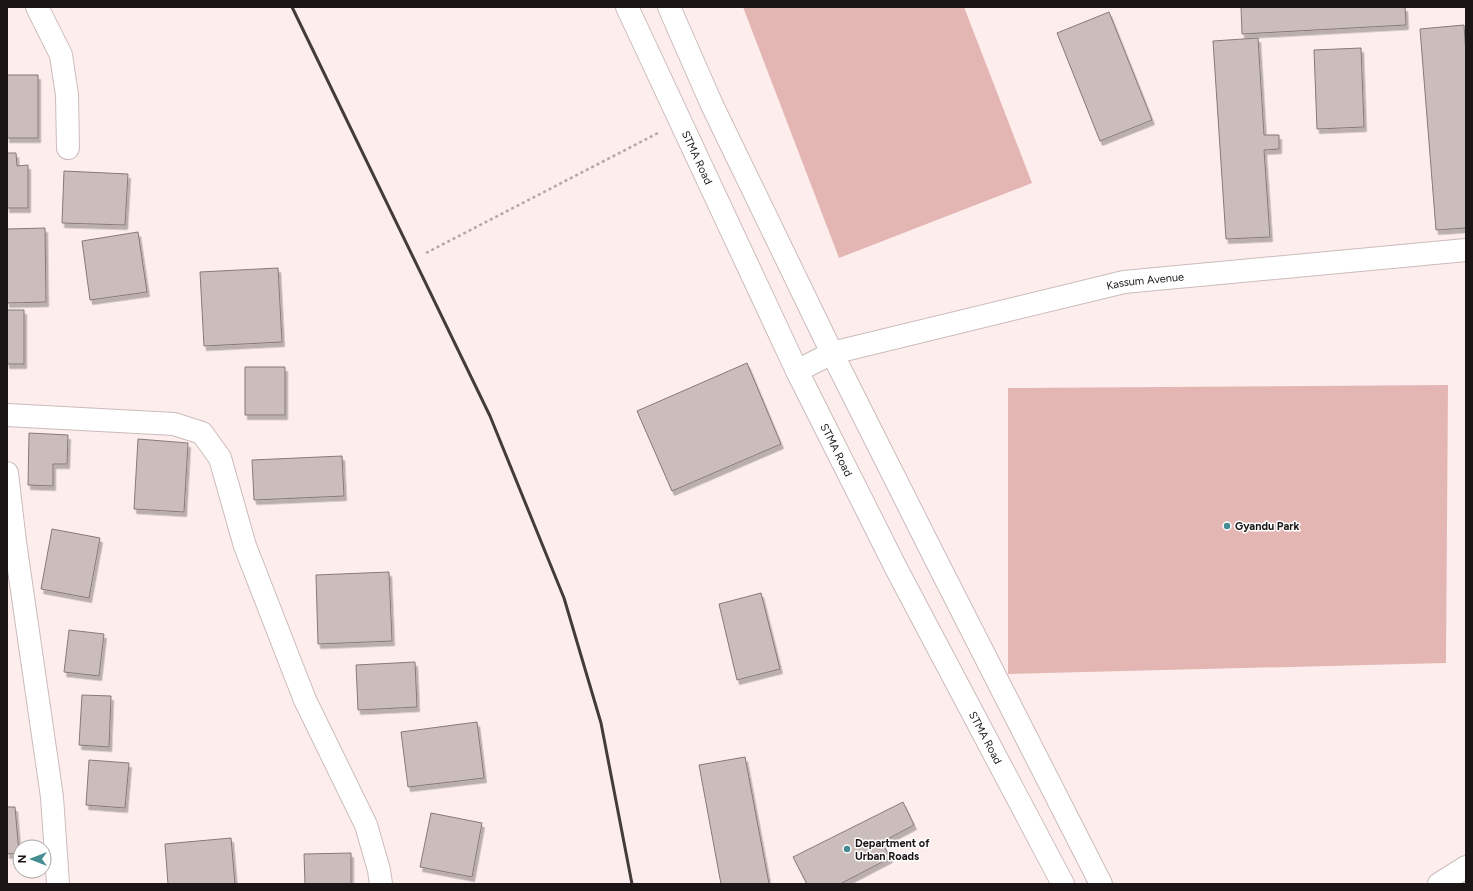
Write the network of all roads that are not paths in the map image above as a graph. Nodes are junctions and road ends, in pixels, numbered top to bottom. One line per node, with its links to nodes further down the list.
1 (38, 7): 4 (street)
2 (627, 7): 7 (street, STMA Road)
3 (669, 7): 6 (street)
4 (68, 148)
5 (1466, 250): 6 (street, Kassum Avenue)
6 (832, 353): 7 (street, Kassum Avenue); 14 (street)
7 (797, 371): 13 (street, STMA Road)
8 (7, 415): 12 (street)
9 (7, 473): 11 (street)
10 (1466, 867): 15 (street)
11 (58, 884)
12 (381, 884)
13 (1063, 884)
14 (1101, 884)
15 (1439, 884)

